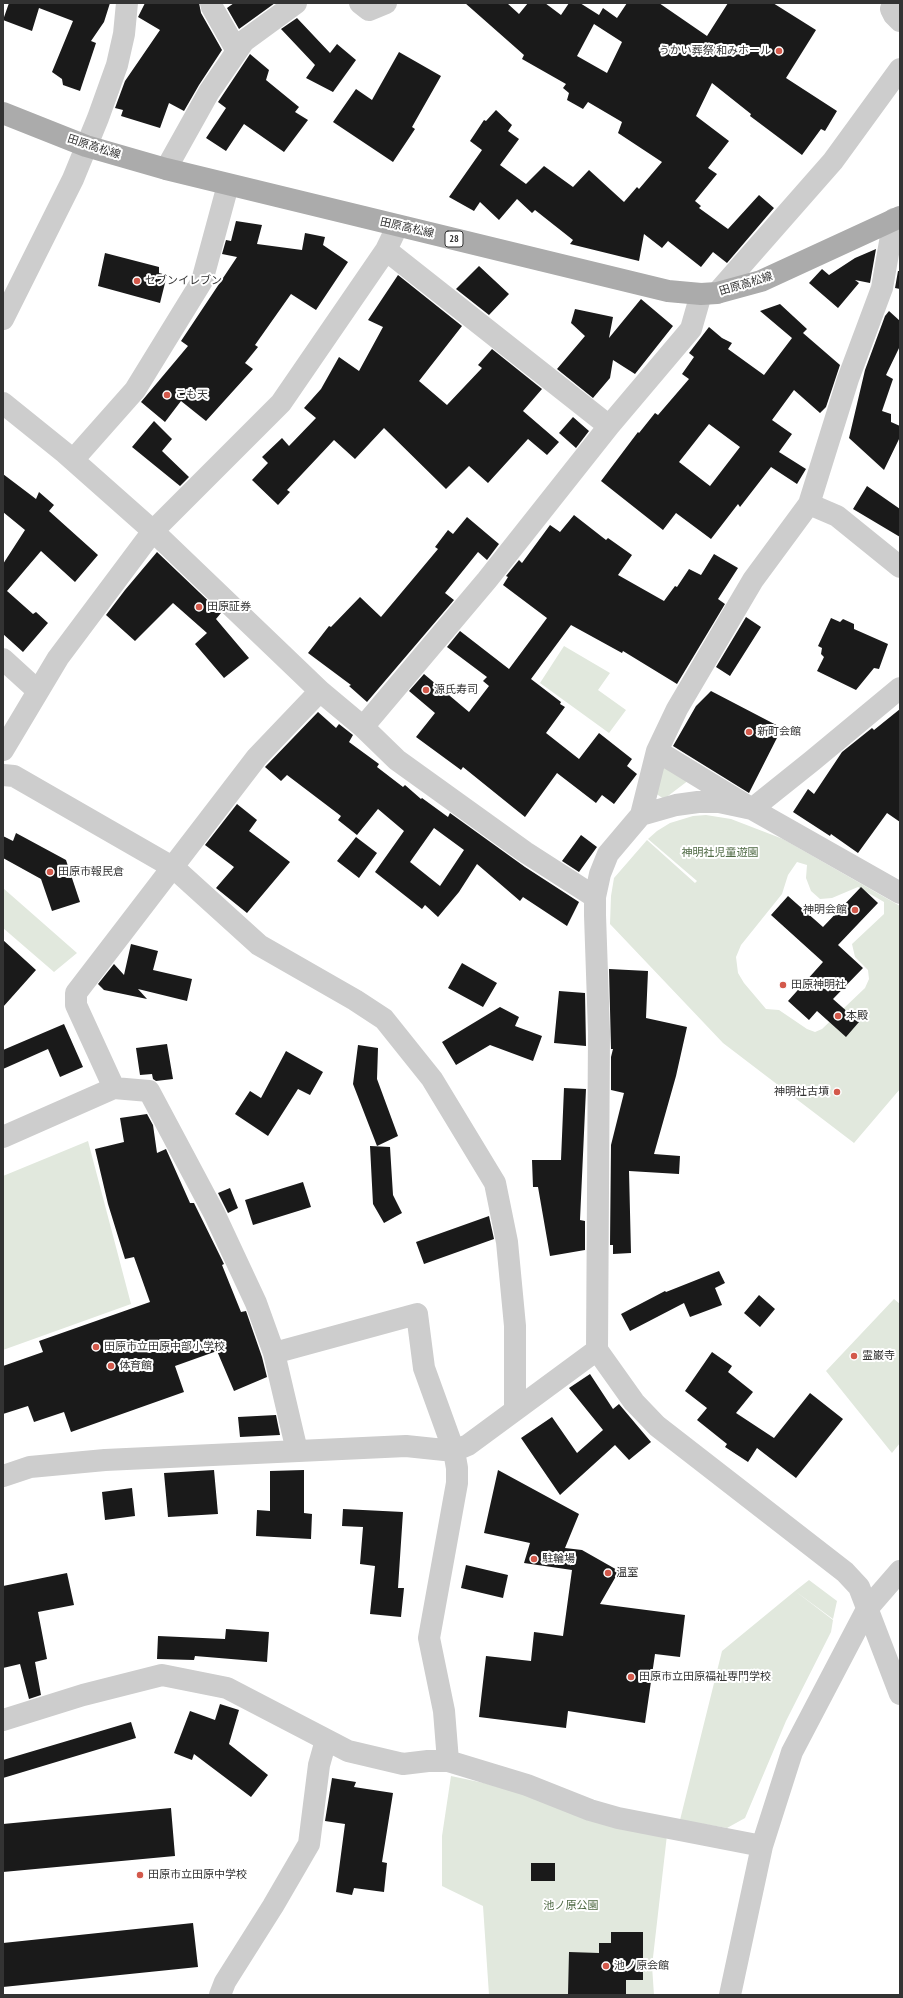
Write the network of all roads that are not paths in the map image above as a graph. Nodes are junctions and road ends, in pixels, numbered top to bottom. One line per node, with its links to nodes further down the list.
1 (127, 3): 11 (street)
2 (211, 3): 8 (street)
3 (296, 3): 8 (street)
4 (360, 3): 5 (street)
5 (386, 3)
6 (893, 3): 7 (street)
7 (900, 21)
8 (237, 51): 12 (street)
9 (900, 68): 17 (street)
10 (3, 113): 11 (main road, 田原高松線 / 28)
11 (86, 146): 12 (main road, 田原高松線 / 28); 18 (street)
12 (166, 169): 13 (main road, 田原高松線 / 28)
13 (228, 185): 15 (main road, 田原高松線 / 28); 21 (street)
14 (897, 218): 17 (main road, 田原高松線 / 28); 22 (street)
15 (397, 226): 16 (street); 17 (main road, 田原高松線 / 28)
16 (386, 250): 20 (street); 23 (street)
17 (709, 294): 20 (street)
18 (3, 319)
19 (3, 403): 21 (street)
20 (609, 426): 29 (street)
21 (73, 460): 23 (street)
22 (809, 504): 24 (street); 31 (street)
23 (153, 531): 27 (street); 28 (street)
24 (900, 566)
25 (3, 659): 27 (street)
26 (900, 688): 33 (street)
27 (38, 691): 30 (street)
28 (320, 691): 29 (street); 35 (street)
29 (363, 727): 37 (street)
30 (3, 750)
31 (657, 752): 33 (street); 34 (street)
32 (3, 775): 35 (street)
33 (752, 809): 34 (street); 36 (street)
34 (641, 816): 37 (street)
35 (174, 868): 38 (street); 42 (street)
36 (900, 893)
37 (595, 897): 40 (street)
38 (114, 1088): 39 (street); 41 (street)
39 (3, 1137)
40 (597, 1350): 42 (street); 47 (street)
41 (274, 1353): 43 (street); 44 (street)
42 (515, 1409): 44 (street)
43 (297, 1451): 44 (street); 45 (street)
44 (454, 1451): 51 (street)
45 (3, 1476)
46 (900, 1571): 47 (street)
47 (867, 1609): 48 (street); 52 (street)
48 (900, 1694)
49 (3, 1720): 50 (street)
50 (326, 1740): 51 (street); 53 (street)
51 (448, 1761): 52 (street)
52 (762, 1846): 54 (street)
53 (220, 1995)
54 (730, 1995)

